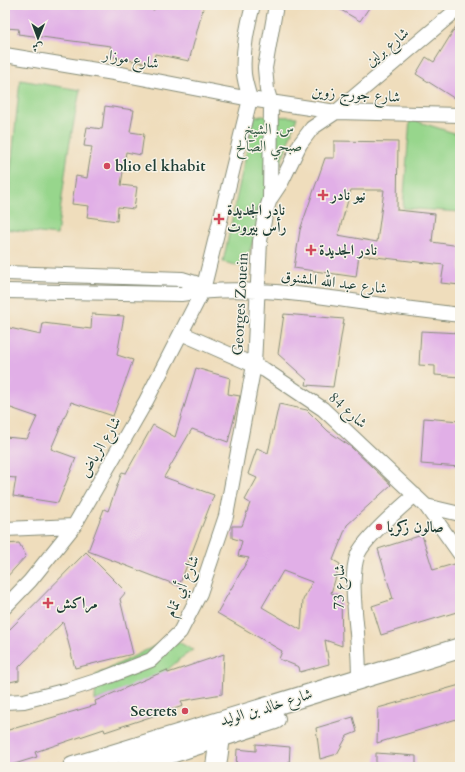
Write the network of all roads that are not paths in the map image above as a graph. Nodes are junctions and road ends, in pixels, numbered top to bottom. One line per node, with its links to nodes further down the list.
1 (253, 5): 5 (street)
2 (276, 5): 6 (street, Georges Zouein)
3 (460, 8): 7 (street, شارع برلين)
4 (5, 55): 5 (street, شارع موزار)
5 (250, 99): 6 (street, شارع جورج زوين); 11 (street, شارع الرياض)
6 (272, 102): 7 (street, شارع جورج زوين); 9 (street, Georges Zouein)
7 (336, 112): 8 (street, شارع جورج زوين); 9 (street, Georges Zouein)
8 (460, 115)
9 (270, 199): 12 (street, Georges Zouein)
10 (5, 273): 11 (street, شارع عبد الله المشنوق)
11 (204, 290): 12 (street, شارع عبد الله المشنوق); 13 (street, شارع عبد الله المشنوق); 15 (street, شارع الرياض)
12 (257, 290): 14 (street, شارع عبد الله المشنوق); 16 (street, Georges Zouein)
13 (5, 291)
14 (460, 315)
15 (180, 332): 16 (street, شارع 84); 20 (street, شارع الرياض)
16 (254, 365): 17 (street, شارع 84); 27 (street, شارع أبي تمام)
17 (415, 495): 18 (street, شارع 84); 26 (street, شارع 73)
18 (426, 506): 19 (street); 22 (street, شارع 84)
19 (460, 514)
20 (74, 526): 21 (street); 23 (street, شارع الرياض)
21 (5, 529)
22 (460, 554)
23 (5, 607)
24 (460, 648): 26 (main road, شارع خالد بن الوليد)
25 (460, 661): 28 (main road, شارع خالد بن الوليد)
26 (359, 679): 29 (main road, شارع خالد بن الوليد)
27 (5, 702)
28 (220, 737): 30 (main road, شارع خالد بن الوليد); 31 (main road)
29 (73, 767)
30 (128, 767)
31 (216, 767)

